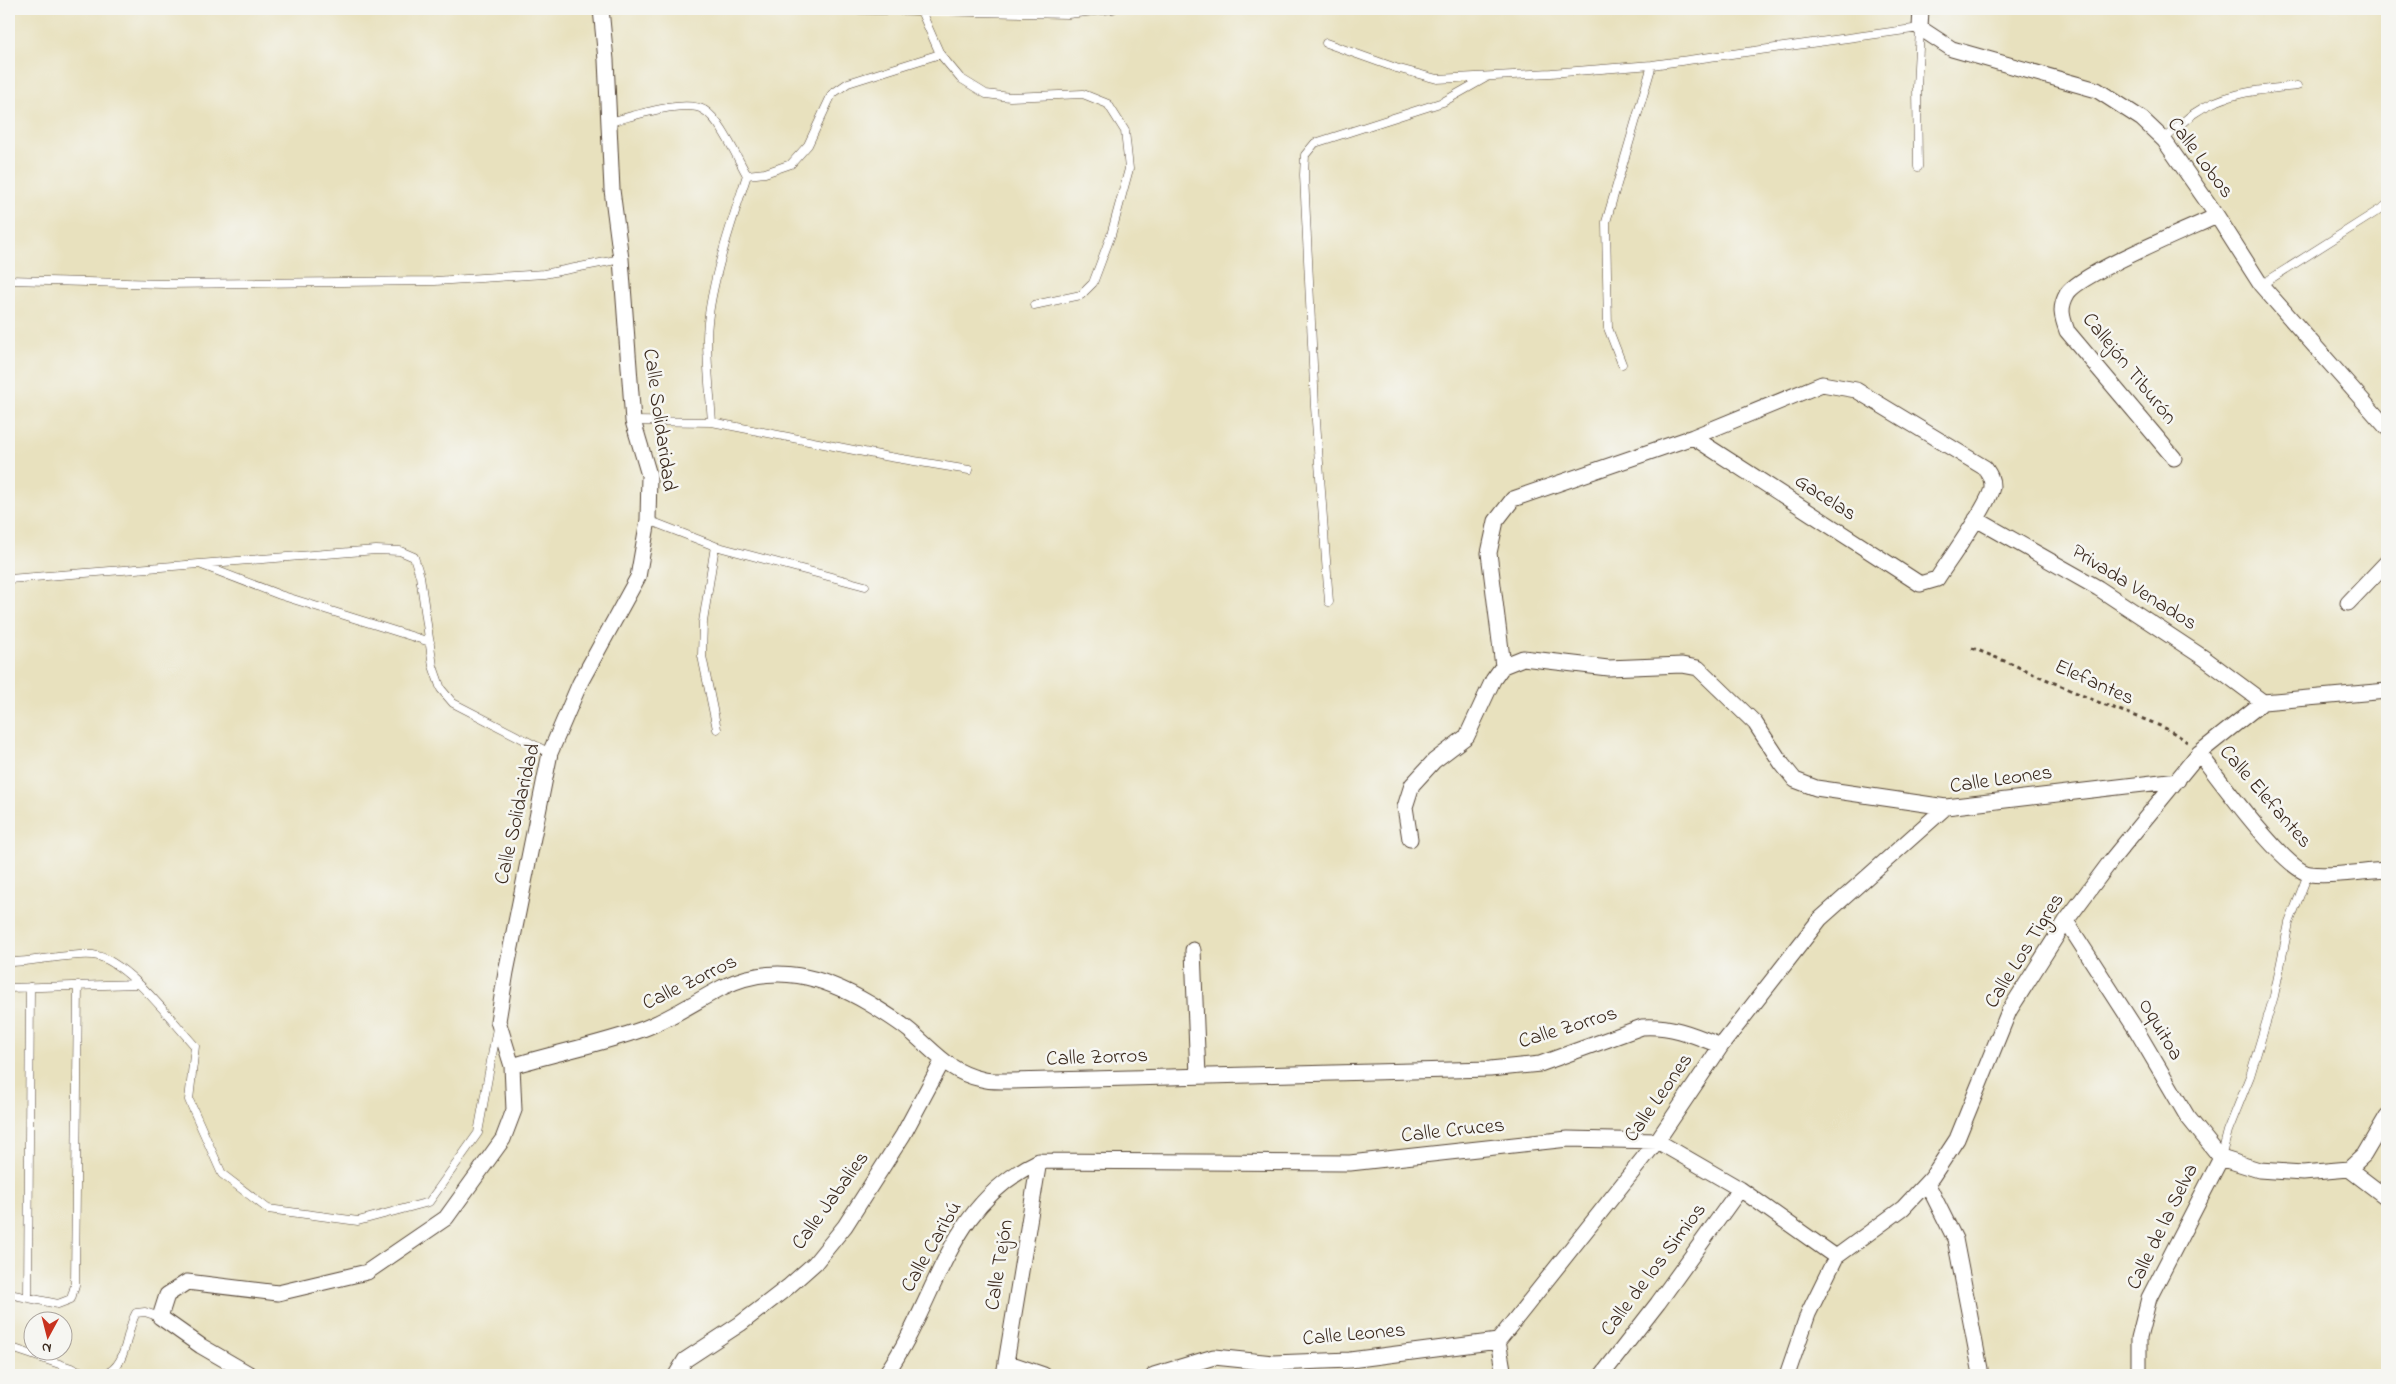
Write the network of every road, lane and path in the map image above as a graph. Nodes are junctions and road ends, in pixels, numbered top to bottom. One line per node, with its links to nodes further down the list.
1 (601, 9): 15 (street, Calle Solidaridad)
2 (826, 9): 6 (lane)
3 (1113, 9): 7 (lane)
4 (1921, 9): 9 (street)
5 (2382, 9): 8 (lane)
6 (905, 10): 7 (lane)
7 (921, 11): 11 (lane)
8 (2387, 12)
9 (1920, 28): 12 (lane); 16 (street, Calle Lobos); 17 (lane)
10 (1326, 43): 13 (lane)
11 (940, 54): 18 (lane); 24 (lane)
12 (1652, 65): 13 (lane); 25 (lane)
13 (1489, 76): 39 (lane)
14 (2297, 86): 16 (lane)
15 (609, 122): 18 (lane); 21 (street, Calle Solidaridad)
16 (2164, 140): 20 (street, Calle Lobos)
17 (1918, 167)
18 (747, 175): 27 (lane)
19 (2387, 205): 23 (lane)
20 (2217, 216): 23 (street, Calle Lobos); 30 (street, Callejón Tiburón)
21 (621, 259): 22 (lane); 26 (street, Calle Solidaridad)
22 (9, 280)
23 (2261, 285): 28 (street, Calle Lobos)
24 (1034, 305)
25 (1622, 364)
26 (633, 420): 27 (lane); 33 (street, Calle Solidaridad)
27 (712, 422): 31 (lane)
28 (2387, 428)
29 (1693, 437): 32 (street, Gacelas); 32 (street); 43 (street)
30 (2174, 458)
31 (969, 470)
32 (1976, 519): 45 (street, Privada Venados)
33 (648, 520): 34 (lane); 47 (street, Calle Solidaridad)
34 (715, 546): 38 (lane); 46 (lane)
35 (2387, 562): 40 (street)
36 (200, 564): 37 (lane); 41 (lane); 41 (lane)
37 (9, 579)
38 (865, 586)
39 (1329, 602)
40 (2348, 603)
41 (430, 642): 47 (lane)
42 (1972, 648): 48 (path, Elefantes)
43 (1503, 666): 50 (street); 51 (street)
44 (2387, 690): 45 (street)
45 (2263, 702): 48 (street, Calle Los Tigres)
46 (717, 729)
47 (550, 752): 61 (street, Calle Solidaridad)
48 (2199, 753): 49 (street, Calle Los Tigres); 53 (street, Calle Elefantes)
49 (2178, 780): 50 (street, Calle Leones); 54 (street, Calle Los Tigres)
50 (1946, 807): 62 (street, Calle Leones)
51 (1410, 840)
52 (2387, 870): 53 (street, Calle Elefantes)
53 (2308, 874): 68 (lane)
54 (2066, 921): 68 (street, Oquitoa); 71 (street, Calle Los Tigres)
55 (1193, 950): 65 (street)
56 (9, 962): 57 (lane)
57 (137, 984): 58 (lane); 61 (lane)
58 (78, 985): 59 (lane); 76 (lane)
59 (30, 987): 60 (lane); 76 (lane)
60 (9, 988)
61 (498, 1021): 64 (street)
62 (1721, 1046): 65 (street, Calle Zorros); 67 (street, Calle Leones)
63 (942, 1062): 64 (street, Calle Zorros); 65 (street, Calle Zorros); 84 (street, Calle Jabalies)
64 (512, 1066): 77 (street)
65 (1198, 1076)
66 (2387, 1116): 70 (street)
67 (1657, 1141): 69 (street, Calle Cruces); 72 (street, Calle Cruces); 78 (street, Calle Leones)
68 (2220, 1158): 70 (street); 91 (street, Calle de la Selva)
69 (1039, 1161): 80 (street, Calle Tejón); 85 (street, Calle Caribú)
70 (2349, 1169): 73 (street)
71 (1927, 1183): 74 (street, Calle Los Tigres); 81 (street)
72 (1740, 1189): 74 (street, Calle Cruces); 89 (street, Calle de los Simios)
73 (2387, 1198)
74 (1836, 1257): 90 (street, Calle Los Tigres)
75 (9, 1294): 76 (lane)
76 (28, 1298)
77 (160, 1317): 82 (lane); 83 (street)
78 (1498, 1341): 87 (street, Calle Leones); 88 (street)
79 (9, 1347): 82 (lane)
80 (1005, 1369): 86 (street)
81 (1980, 1369)
82 (102, 1375)
83 (251, 1375)
84 (676, 1375)
85 (885, 1375)
86 (1044, 1375)
87 (1154, 1375)
88 (1504, 1375)
89 (1602, 1375)
90 (1787, 1375)
91 (2139, 1375)

